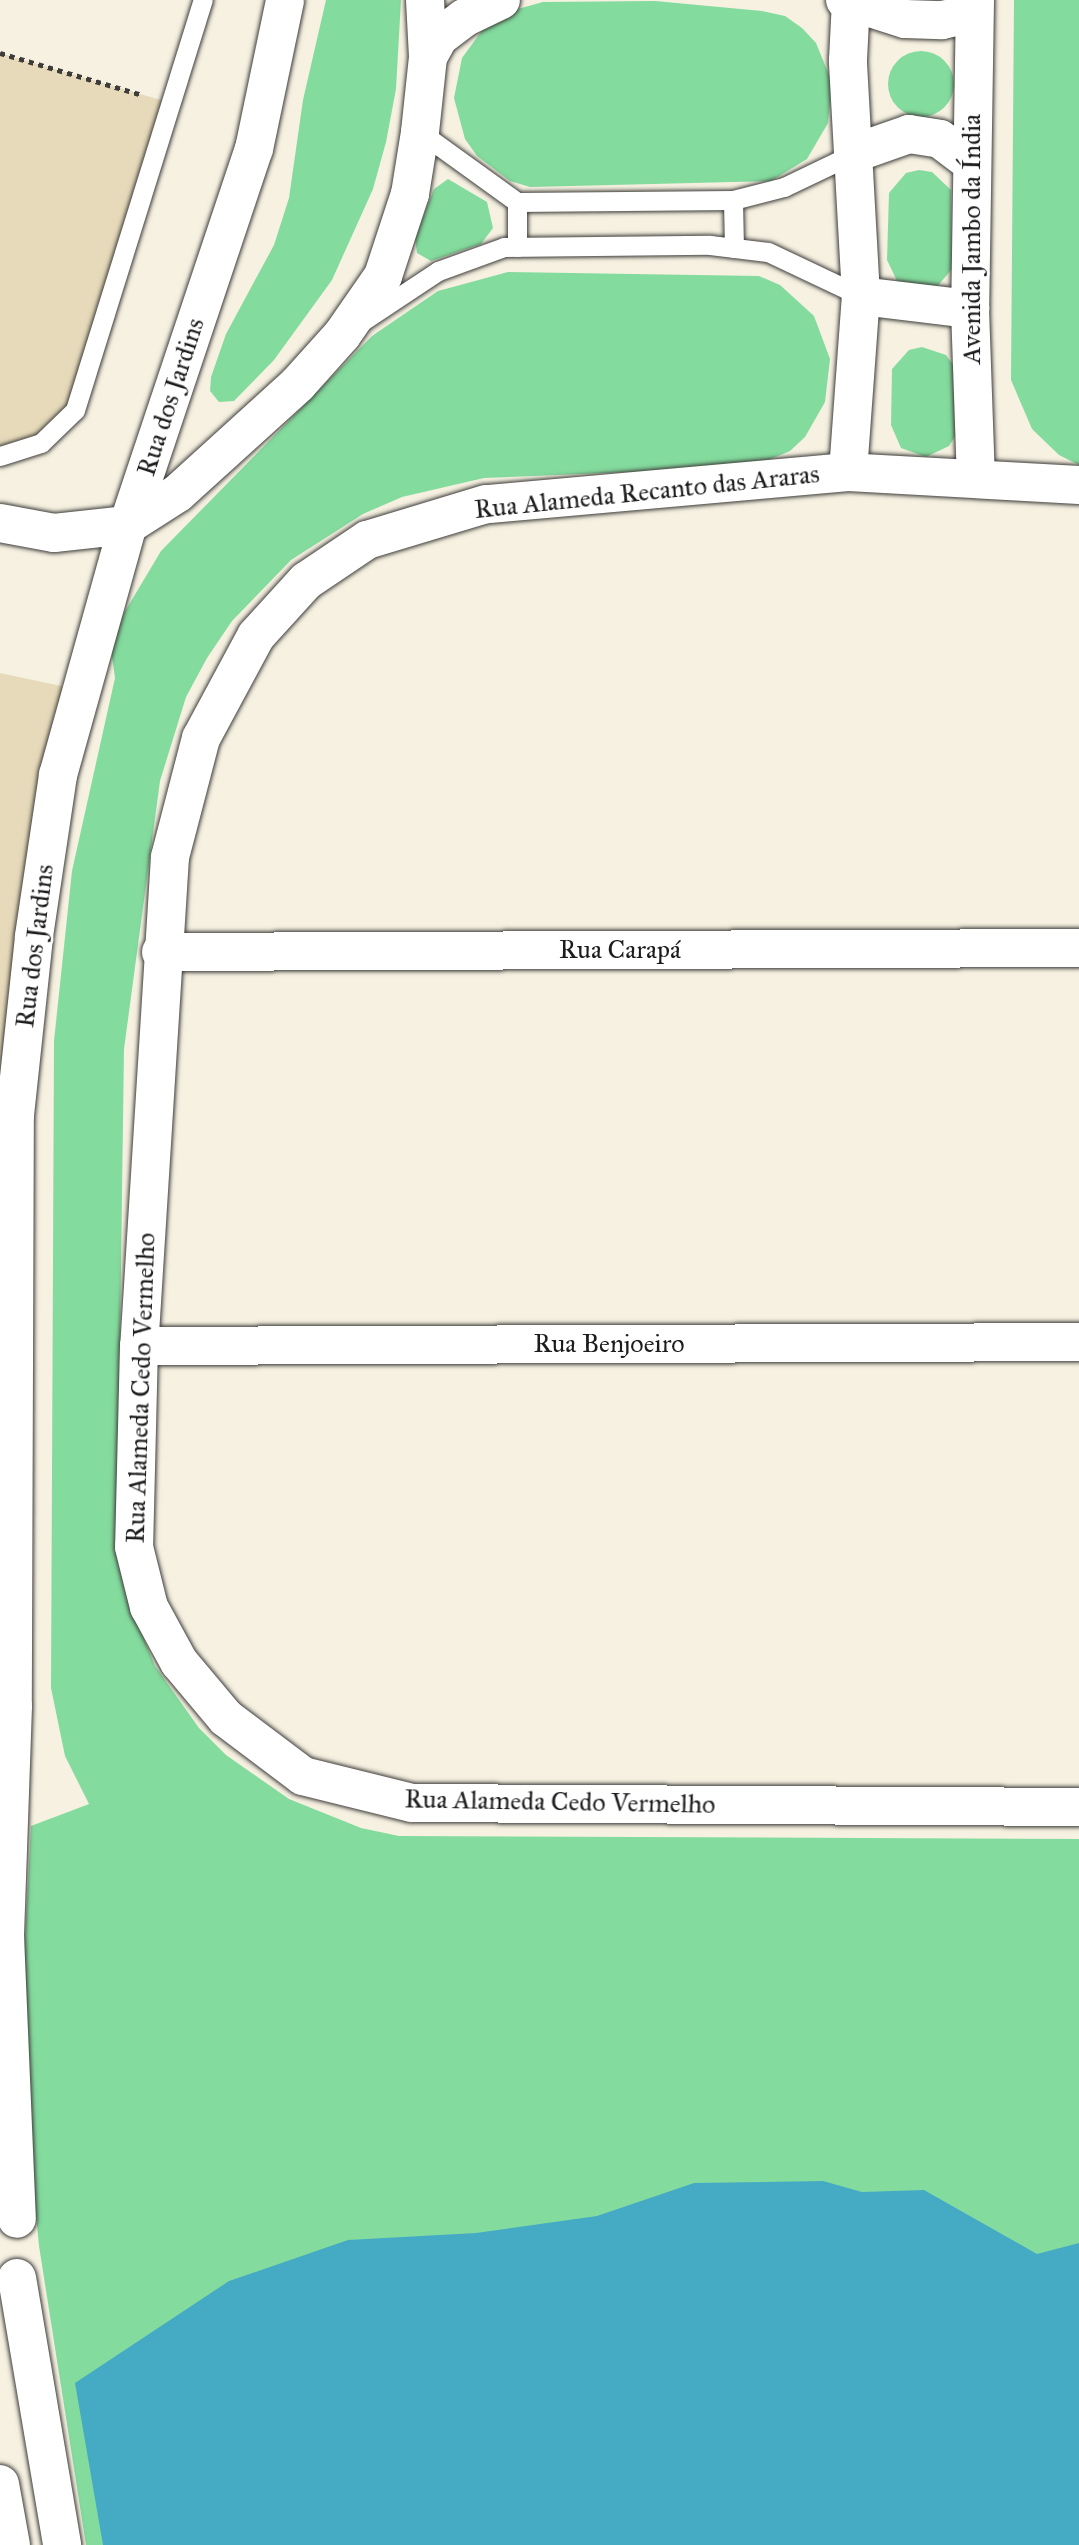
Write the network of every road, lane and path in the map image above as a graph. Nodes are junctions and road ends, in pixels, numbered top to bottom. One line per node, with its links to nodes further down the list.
1 (202, 0): 9 (lane)
2 (285, 0): 25 (street, Rua dos Jardins)
3 (425, 0): 8 (street)
4 (501, 0): 8 (street)
5 (849, 1): 6 (street); 11 (street)
6 (974, 7): 12 (street, Avenida Jambo da Índia)
7 (0, 52): 9 (path)
8 (428, 57): 10 (street)
9 (171, 103): 20 (lane)
10 (420, 132): 14 (lane); 19 (street)
11 (855, 153): 12 (street); 13 (lane); 17 (street)
12 (971, 162): 18 (street, Avenida Jambo da Índia)
13 (733, 200): 14 (lane); 16 (lane)
14 (517, 201): 15 (lane)
15 (517, 247): 16 (lane); 19 (lane)
16 (734, 248): 17 (lane)
17 (861, 296): 18 (street); 21 (street)
18 (970, 309): 22 (street, Avenida Jambo da Índia)
19 (342, 335): 25 (street)
20 (0, 456)
21 (848, 472): 22 (street, Rua Alameda Recanto das Araras); 26 (street, Rua Alameda Recanto das Araras)
22 (976, 478): 23 (street, Rua Alameda Recanto das Araras)
23 (1079, 485)
24 (0, 523): 25 (street)
25 (128, 525): 31 (street, Rua dos Jardins)
26 (256, 636): 28 (street, Rua Alameda Cedo Vermelho)
27 (1079, 948): 28 (street, Rua Carapá)
28 (161, 952): 30 (street, Rua Alameda Cedo Vermelho)
29 (1079, 1342): 30 (street, Rua Benjoeiro)
30 (139, 1346): 34 (street, Rua Alameda Cedo Vermelho)
31 (7, 1369): 32 (street, Rua dos Jardins)
32 (6, 1518): 33 (street, Rua dos Jardins)
33 (6, 1702): 35 (street, Rua dos Jardins)
34 (1079, 1807)
35 (2, 1937): 37 (street, Rua dos Jardins)
36 (0, 2184): 37 (street)
37 (17, 2219): 38 (street, Rua dos Jardins)
38 (9, 2288): 41 (street, Rua dos Jardins)
39 (0, 2484): 40 (street)
40 (11, 2545)
41 (62, 2545)

